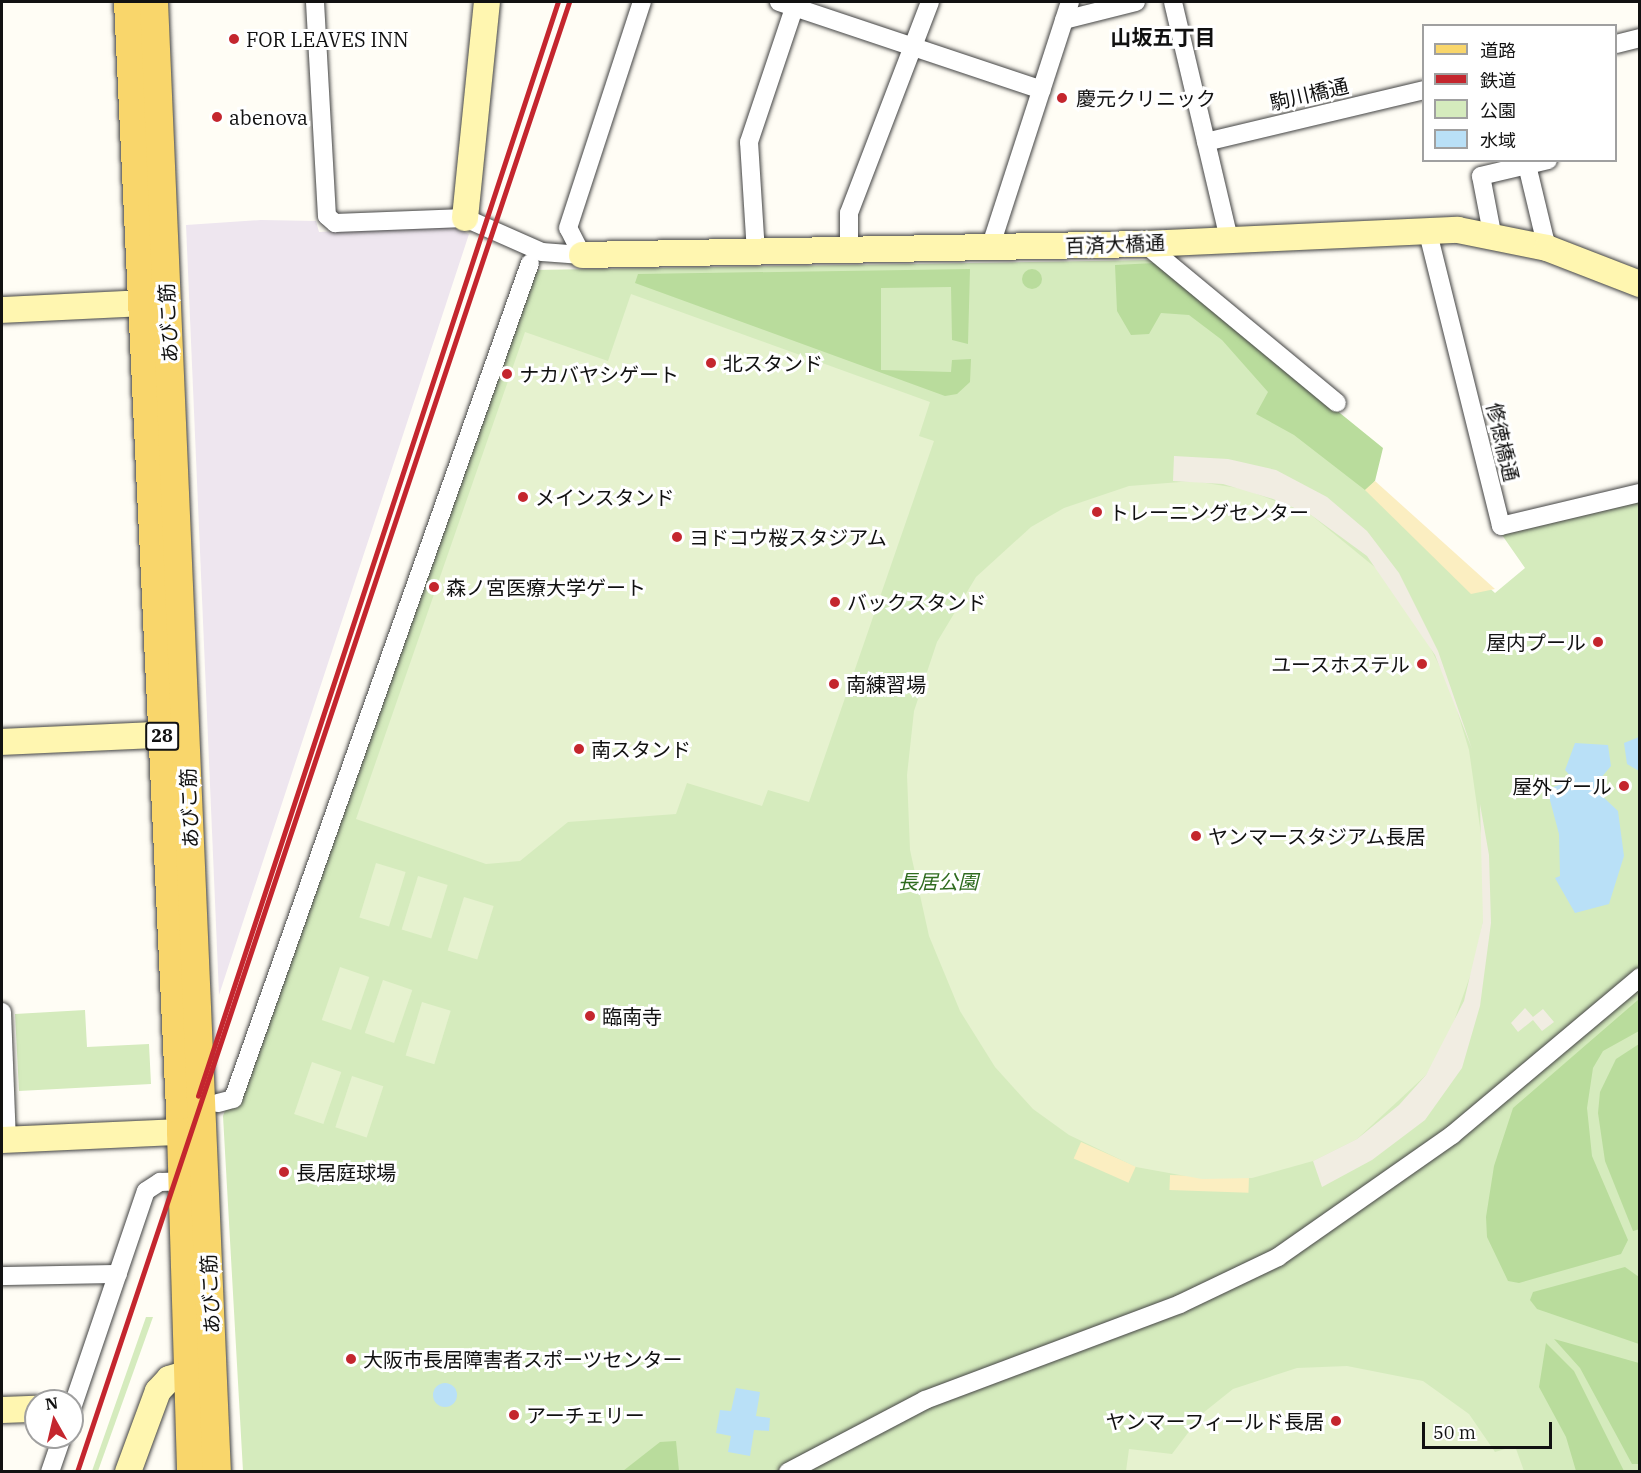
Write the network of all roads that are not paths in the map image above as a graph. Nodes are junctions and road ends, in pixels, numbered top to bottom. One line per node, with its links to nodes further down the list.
1 (128, 2): 32 (main road, あびこ筋 / 28)
2 (154, 2): 32 (main road, あびこ筋 / 28)
3 (315, 2): 20 (street)
4 (488, 2): 20 (street)
5 (642, 2): 29 (street)
6 (930, 2): 14 (street)
7 (1070, 2): 11 (street)
8 (1136, 2): 11 (street)
9 (1173, 2): 17 (street)
10 (790, 3): 14 (street); 28 (street)
11 (1064, 20): 15 (street)
12 (1640, 38): 13 (street)
13 (1617, 44)
14 (915, 48): 15 (street); 27 (street)
15 (1042, 90): 25 (street)
16 (1422, 90): 17 (street, 駒川橋通)
17 (1206, 142): 23 (street)
18 (1540, 162): 19 (street)
19 (1527, 165): 22 (street); 26 (street)
20 (465, 218): 29 (street)
21 (1427, 229): 22 (street, 百済大橋通); 23 (street, 百済大橋通); 35 (street, 修徳橋通)
22 (1492, 233): 26 (street, 百済大橋通)
23 (1229, 238): 24 (street, 百済大橋通)
24 (1145, 244): 25 (street, 百済大橋通); 34 (street)
25 (990, 248): 27 (street, 百済大橋通)
26 (1547, 248): 31 (street, 百済大橋通)
27 (849, 250): 28 (street, 百済大橋通)
28 (756, 253): 29 (street, 百済大橋通)
29 (582, 255)
30 (530, 262): 40 (street)
31 (1640, 284)
32 (154, 302): 33 (street); 36 (main road, あびこ筋 / 28)
33 (2, 310)
34 (1337, 403)
35 (1640, 493)
36 (174, 734): 37 (street); 41 (main road, あびこ筋 / 28); 54 (main road, あびこ筋 / 28)
37 (2, 742)
38 (1640, 976): 55 (street)
39 (2, 1012): 42 (street)
40 (218, 1102)
41 (181, 1132): 42 (street); 43 (main road, あびこ筋 / 28)
42 (4, 1140)
43 (183, 1180): 44 (street); 46 (main road, あびこ筋 / 28)
44 (118, 1274): 45 (street); 47 (street)
45 (2, 1276)
46 (189, 1373): 52 (street); 53 (main road, あびこ筋 / 28)
47 (79, 1389)
48 (24, 1409): 49 (street)
49 (2, 1410)
50 (58, 1449): 51 (street)
51 (50, 1472)
52 (128, 1472)
53 (191, 1472)
54 (217, 1472)
55 (788, 1472)

